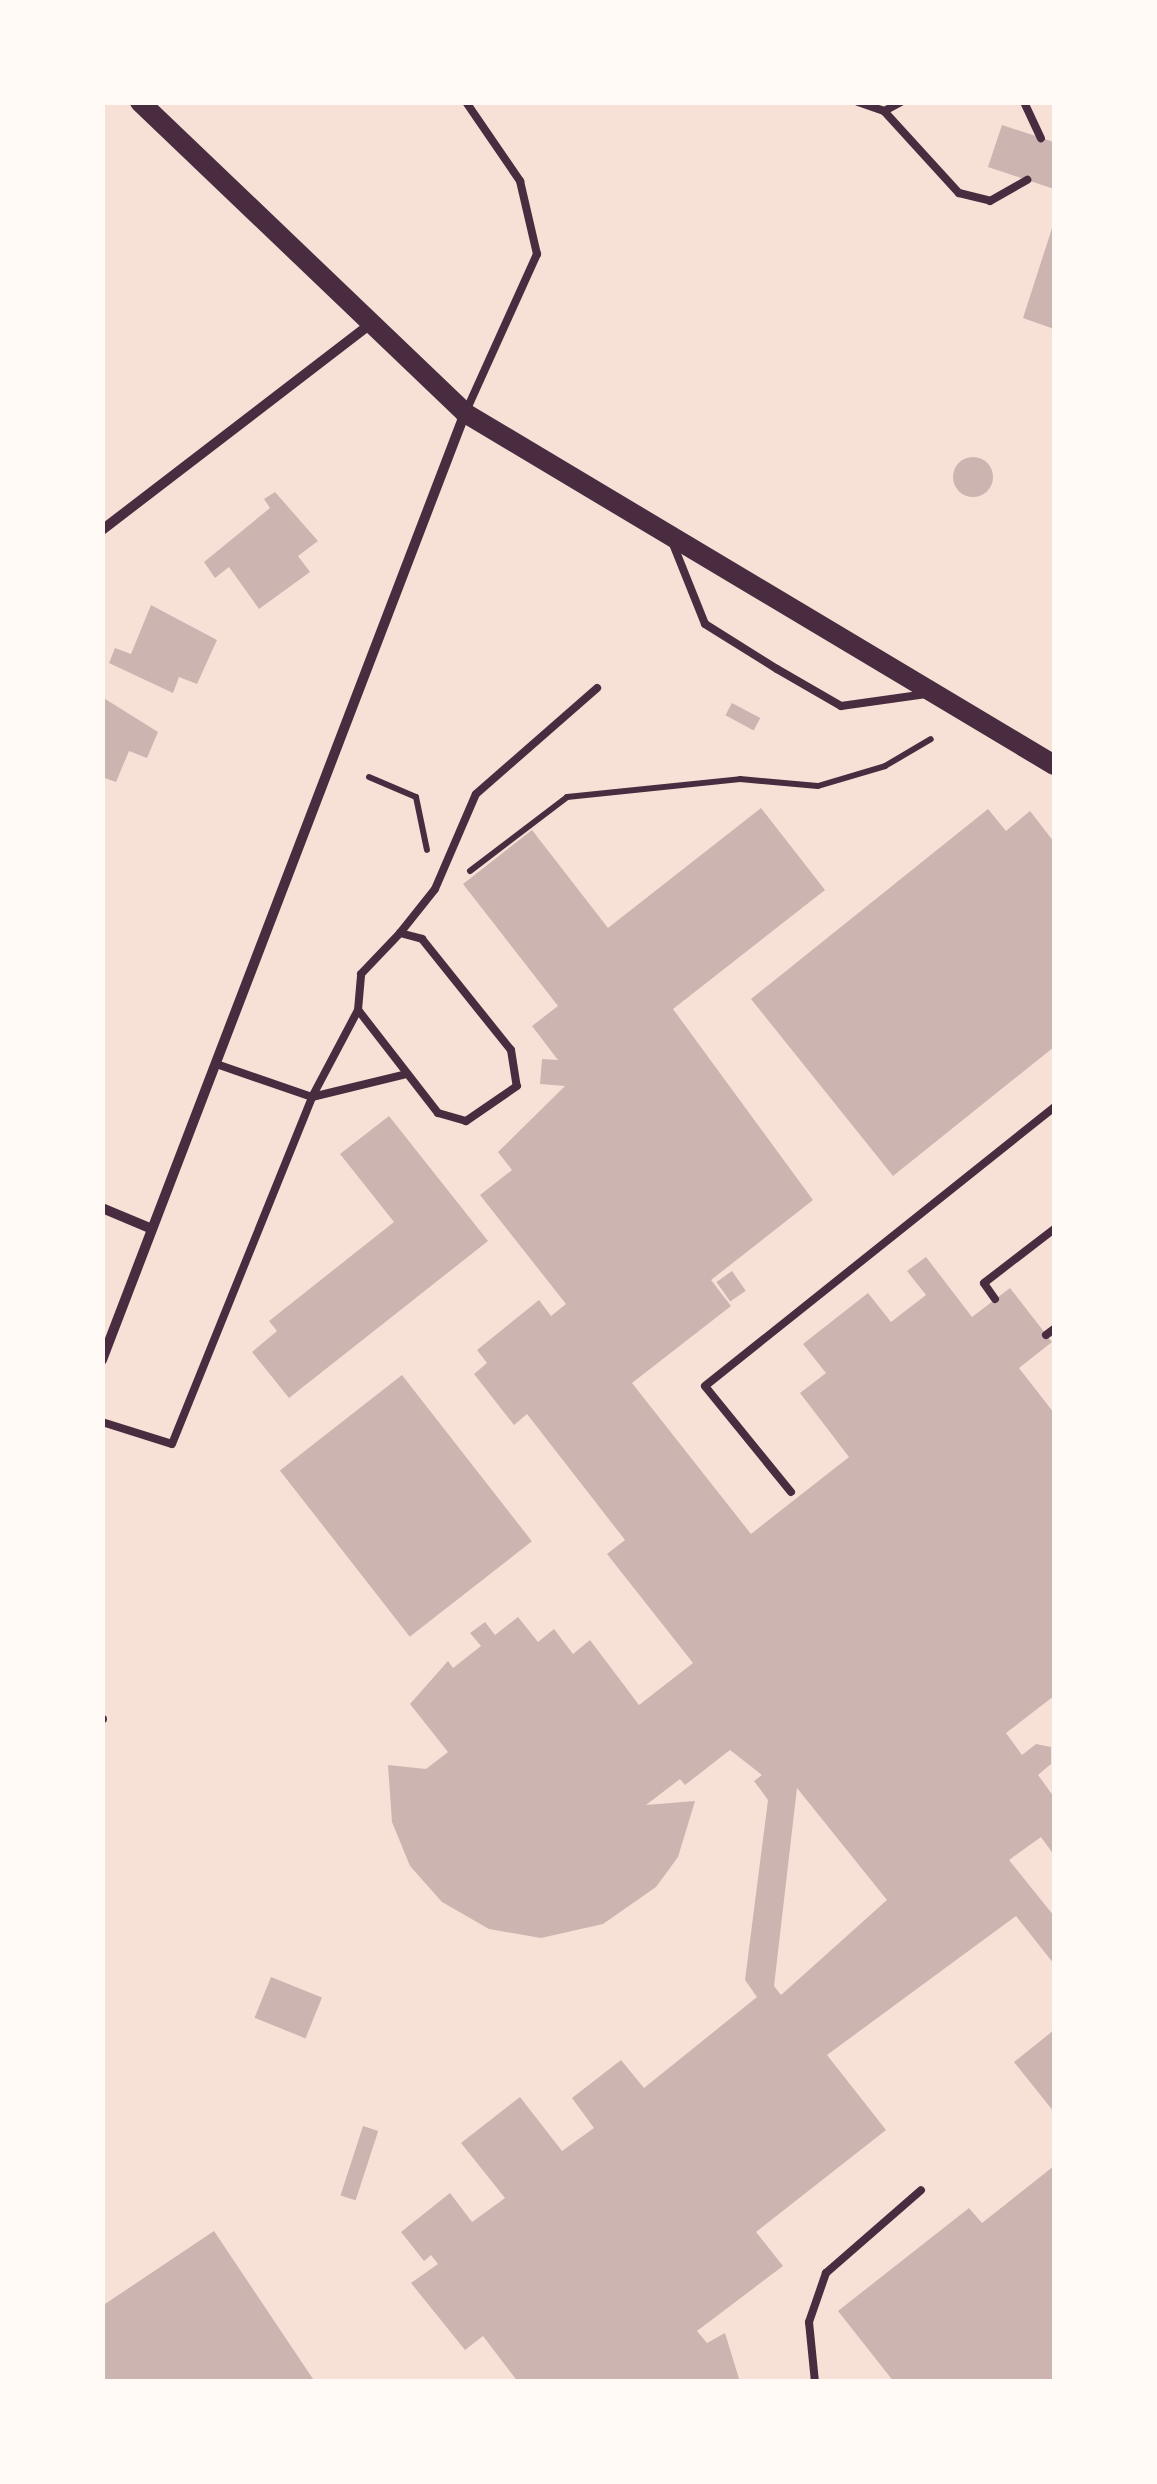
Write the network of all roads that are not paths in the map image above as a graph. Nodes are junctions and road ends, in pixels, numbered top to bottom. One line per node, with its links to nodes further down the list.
1 (140, 102): 9 (main road)
2 (466, 102): 10 (lane)
3 (858, 102): 6 (lane)
4 (901, 102): 6 (lane)
5 (1024, 102): 7 (lane)
6 (884, 111): 8 (lane)
7 (1042, 138)
8 (1027, 180)
9 (368, 326): 10 (main road); 11 (street)
10 (466, 413): 12 (main road); 18 (street)
11 (102, 530)
12 (671, 538): 14 (main road); 14 (lane)
13 (597, 688): 16 (lane)
14 (930, 694): 15 (main road)
15 (1054, 765)
16 (400, 933): 17 (lane); 19 (lane)
17 (358, 1010): 19 (lane); 20 (lane)
18 (216, 1064): 20 (lane); 23 (street)
19 (407, 1074): 20 (lane)
20 (312, 1097): 27 (lane)
21 (1054, 1108): 28 (lane)
22 (102, 1208): 23 (street)
23 (152, 1229): 26 (street)
24 (1054, 1229): 25 (lane)
25 (995, 1299)
26 (102, 1360)
27 (102, 1422)
28 (791, 1492)
29 (921, 2190): 30 (lane)
30 (815, 2382)

